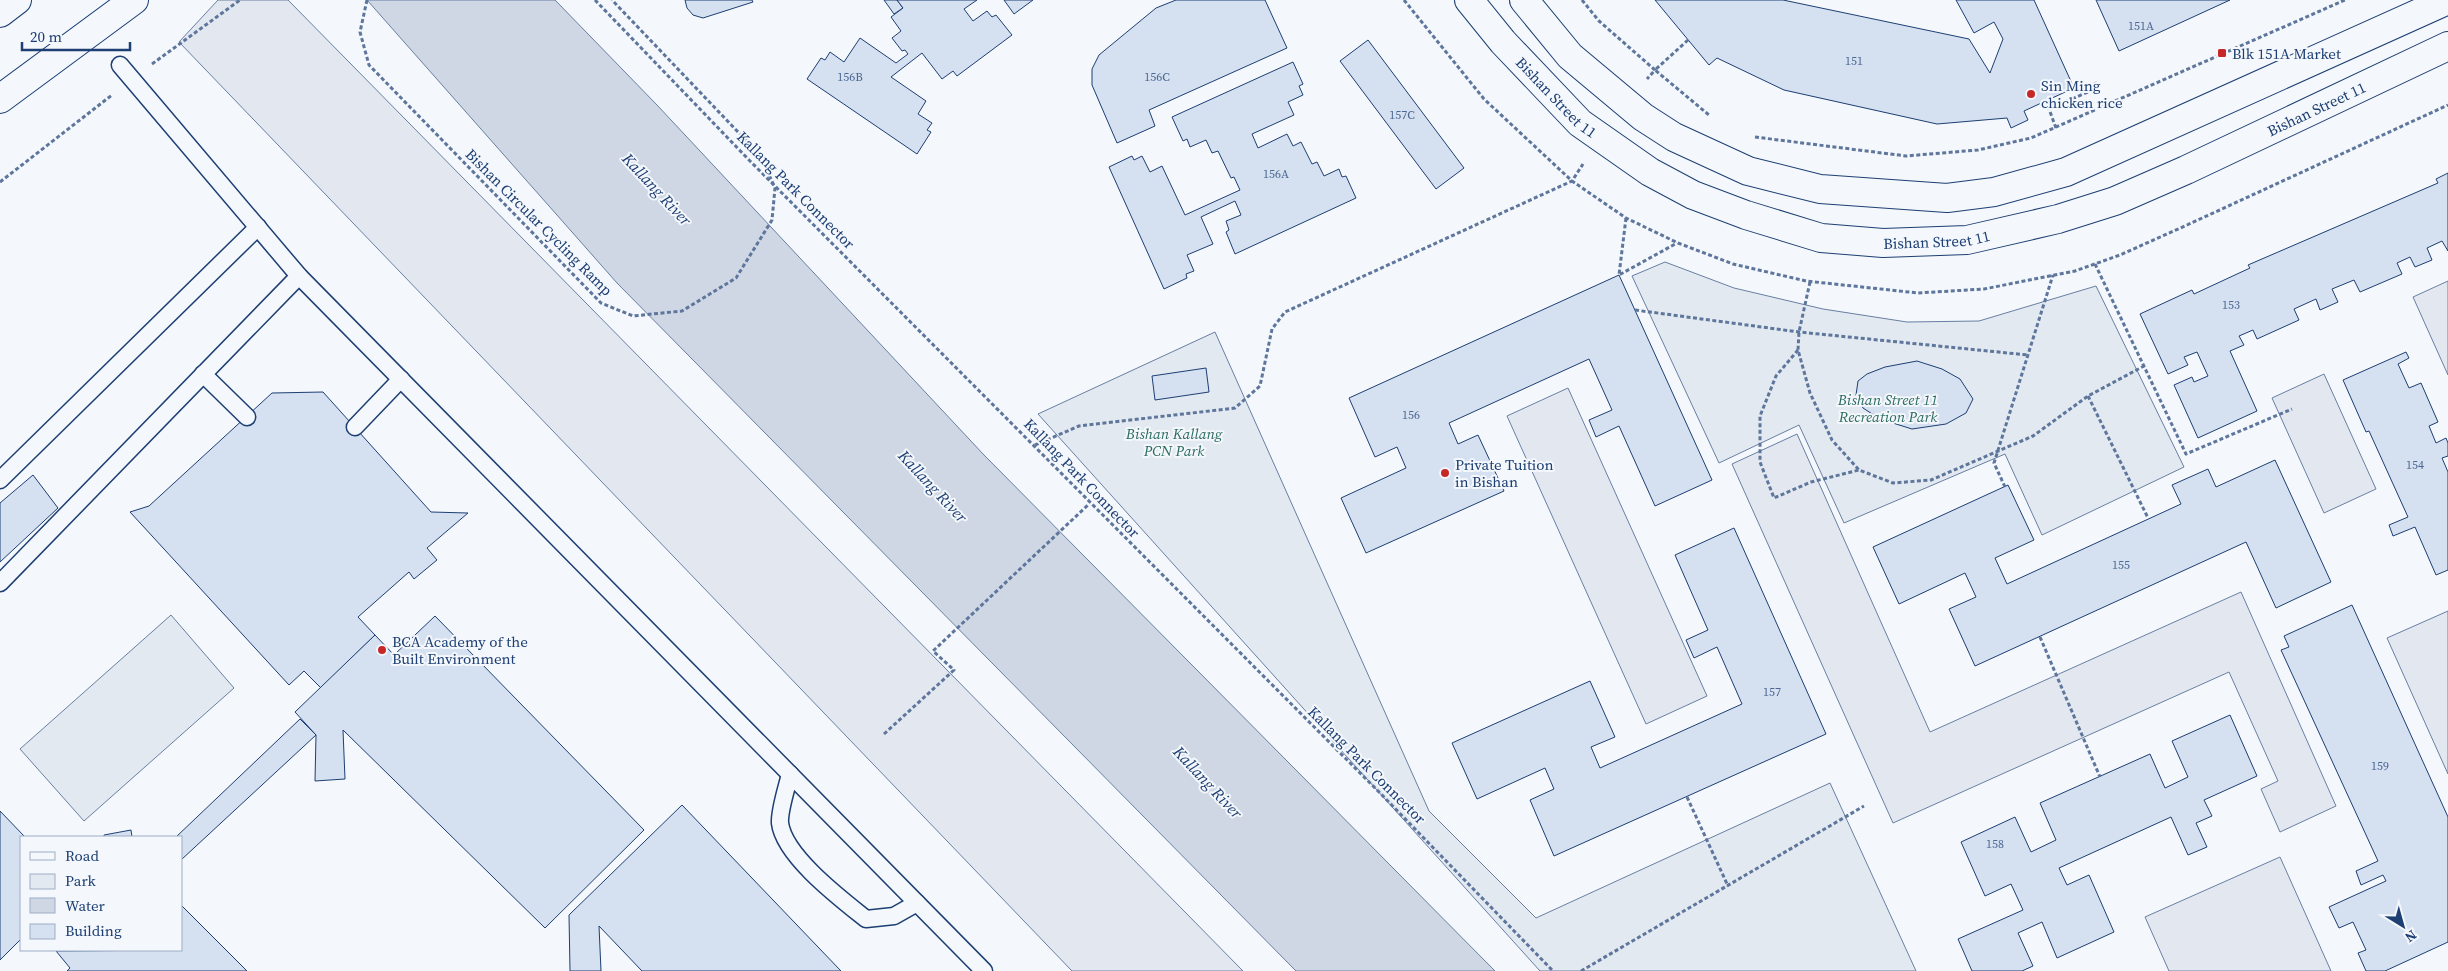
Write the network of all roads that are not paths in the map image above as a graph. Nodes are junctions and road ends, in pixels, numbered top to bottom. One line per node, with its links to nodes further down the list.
1 (16, 0): 6 (main road)
2 (134, 0): 9 (main road)
3 (1469, 0): 7 (main road, Bishan Street 11)
4 (1524, 0): 5 (main road)
5 (2448, 0)
6 (0, 13)
7 (2448, 46)
8 (120, 64): 10 (lane)
9 (0, 99)
10 (258, 227): 11 (lane); 16 (lane)
11 (299, 276): 12 (lane); 13 (lane)
12 (202, 374): 14 (lane); 17 (lane)
13 (401, 379): 15 (lane); 18 (lane)
14 (247, 417)
15 (355, 427)
16 (0, 480)
17 (0, 583)
18 (790, 774): 19 (lane); 19 (lane)
19 (917, 903): 20 (lane)
20 (984, 971)

